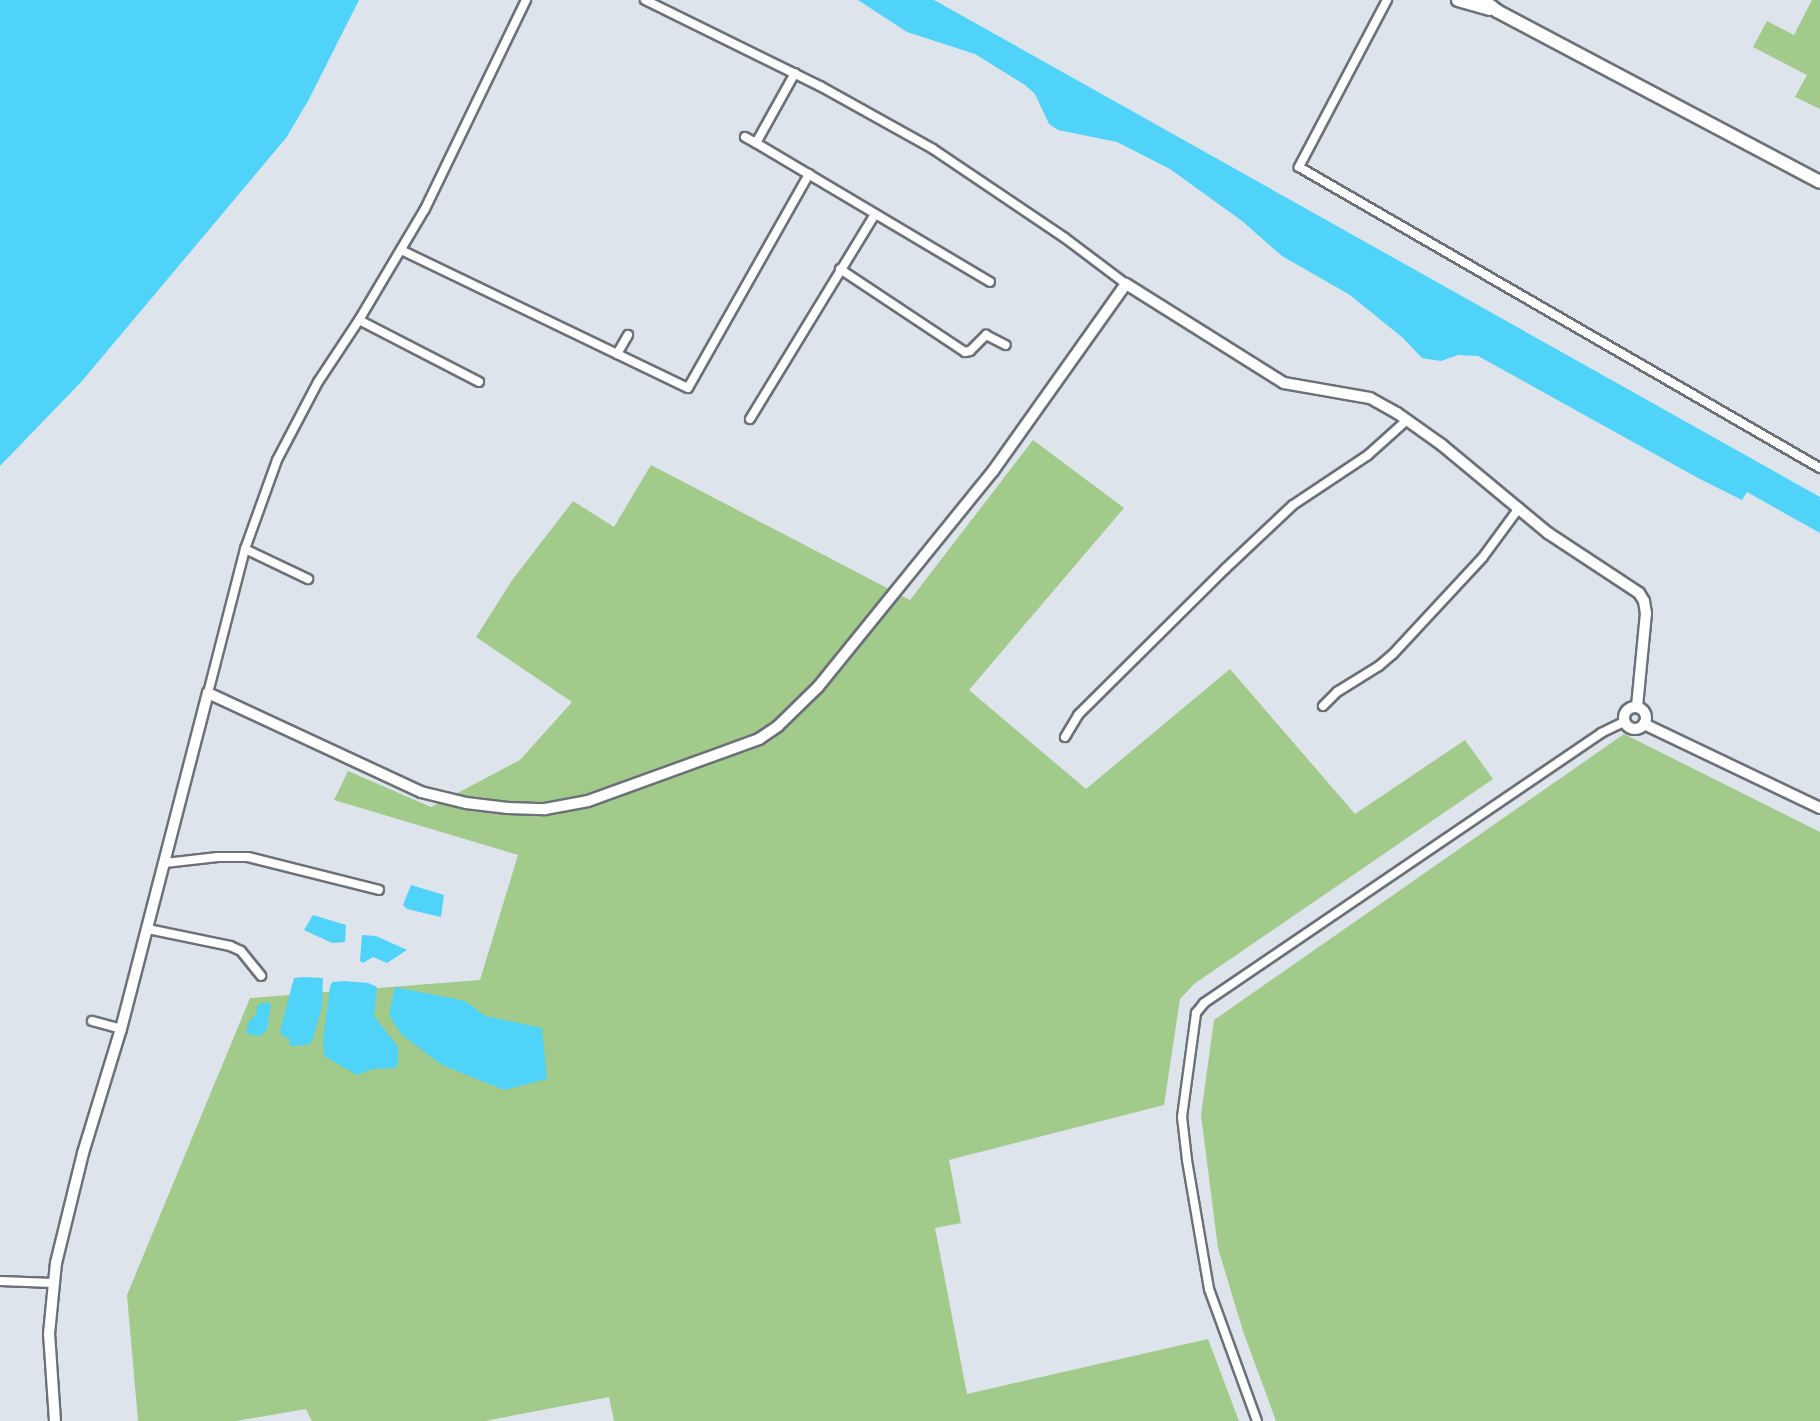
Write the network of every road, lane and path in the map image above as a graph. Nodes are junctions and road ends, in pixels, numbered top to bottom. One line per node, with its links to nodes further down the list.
1 (526, 0): 13 (street)
2 (645, 0): 7 (street)
3 (1387, 0): 24 (street)
4 (1458, 0): 6 (main road)
5 (1483, 0): 6 (main road)
6 (1497, 11): 11 (main road)
7 (795, 73): 9 (street); 16 (street)
8 (745, 138): 9 (street)
9 (756, 143): 10 (street)
10 (809, 174): 12 (street); 20 (street)
11 (1820, 182)
12 (875, 214): 14 (street); 15 (street)
13 (401, 250): 17 (street); 20 (street)
14 (840, 269): 19 (street); 22 (street)
15 (990, 282)
16 (1126, 284): 23 (street); 28 (street)
17 (359, 320): 21 (street); 26 (street)
18 (628, 335): 20 (street)
19 (1006, 345)
20 (617, 354)
21 (479, 382)
22 (750, 419)
23 (1407, 420): 25 (street); 33 (street)
24 (1820, 468)
25 (1519, 508): 29 (street); 30 (street)
26 (245, 549): 27 (street); 28 (street)
27 (308, 579)
28 (208, 693): 35 (street)
29 (1323, 706)
30 (1637, 707): 31 (street); 32 (street)
31 (1624, 722): 32 (street); 44 (street)
32 (1644, 724): 34 (street)
33 (1065, 737)
34 (1820, 808)
35 (165, 863): 36 (street); 37 (street)
36 (379, 890)
37 (148, 928): 38 (street); 40 (street)
38 (261, 976)
39 (92, 1021): 40 (street)
40 (121, 1029): 42 (street)
41 (0, 1281): 42 (street)
42 (53, 1283): 43 (street)
43 (55, 1421)
44 (1257, 1421)

